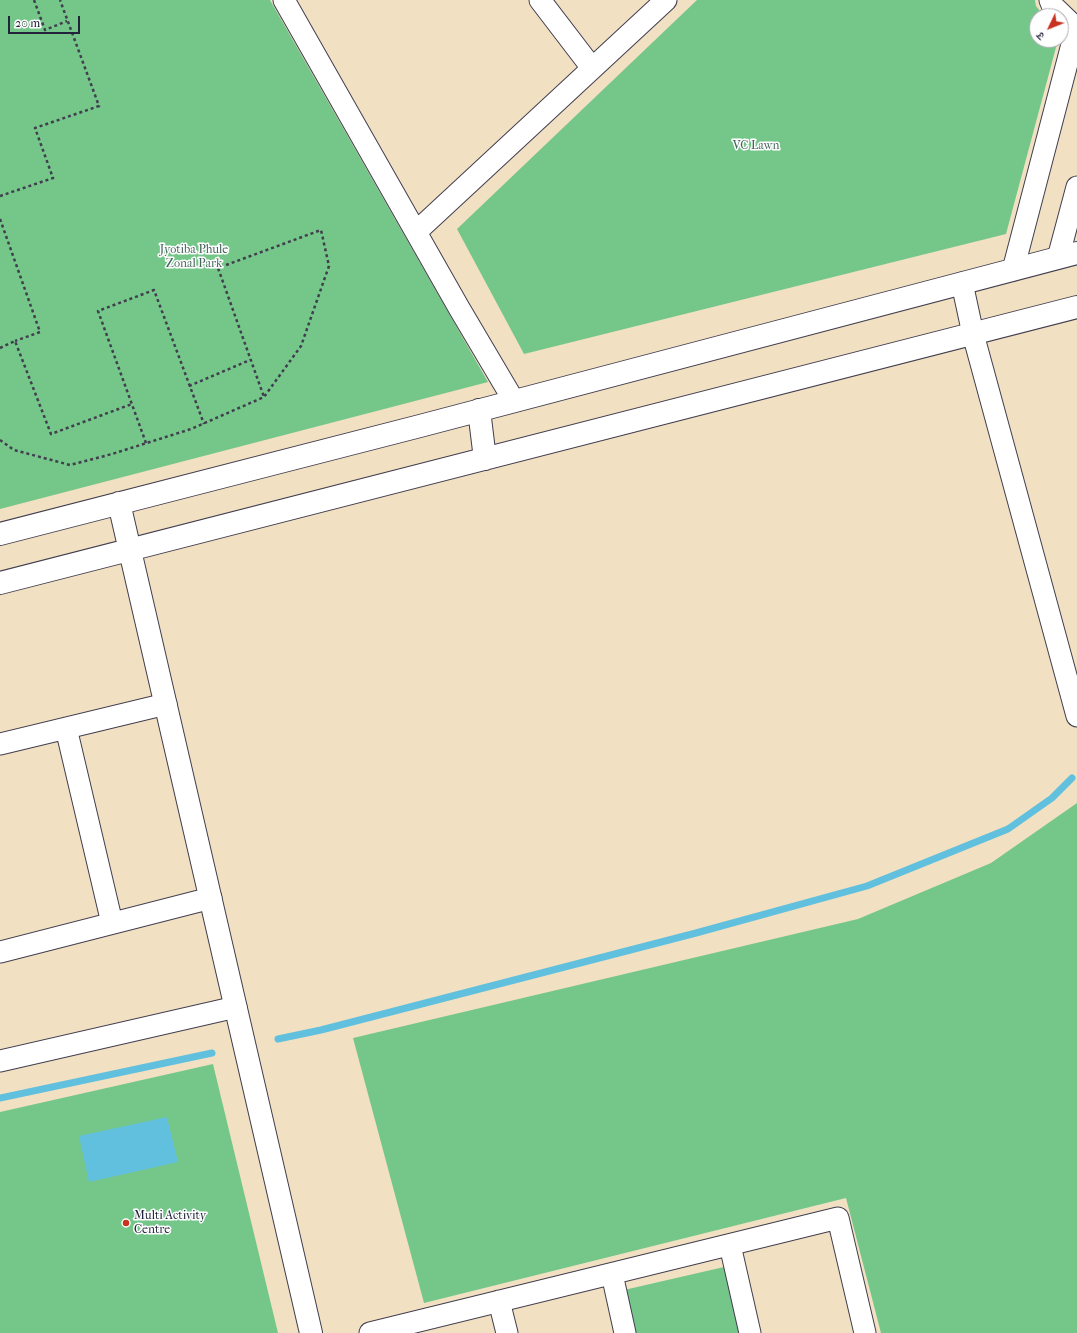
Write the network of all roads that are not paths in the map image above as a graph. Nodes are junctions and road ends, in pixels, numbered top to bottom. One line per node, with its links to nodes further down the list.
1 (284, 0): 8 (street)
2 (540, 0): 6 (street)
3 (666, 0): 6 (street)
4 (1050, 0): 5 (street)
5 (1076, 29): 10 (street)
6 (592, 68): 8 (street)
7 (1077, 187): 9 (street)
8 (416, 232): 14 (street)
9 (1067, 255): 10 (street)
10 (1013, 270): 11 (street)
11 (962, 283): 13 (street); 14 (street)
12 (1077, 307): 13 (street)
13 (973, 334): 16 (street); 22 (street)
14 (514, 401): 15 (street)
15 (479, 410): 16 (street); 17 (street)
16 (485, 459): 19 (street)
17 (119, 503): 18 (street); 19 (street)
18 (0, 534)
19 (130, 550): 20 (street); 21 (street)
20 (0, 584)
21 (166, 704): 23 (street); 25 (street)
22 (1077, 716)
23 (66, 728): 24 (street); 26 (street)
24 (0, 744)
25 (211, 898): 26 (street); 28 (street)
26 (112, 924): 27 (street)
27 (0, 952)
28 (236, 1007): 29 (street); 33 (street)
29 (0, 1061)
30 (730, 1245): 31 (street); 37 (street); 38 (street)
31 (612, 1274): 32 (street); 36 (street)
32 (499, 1301): 34 (street); 35 (street)
33 (311, 1333)
34 (370, 1333)
35 (507, 1333)
36 (625, 1333)
37 (750, 1333)
38 (865, 1333)

